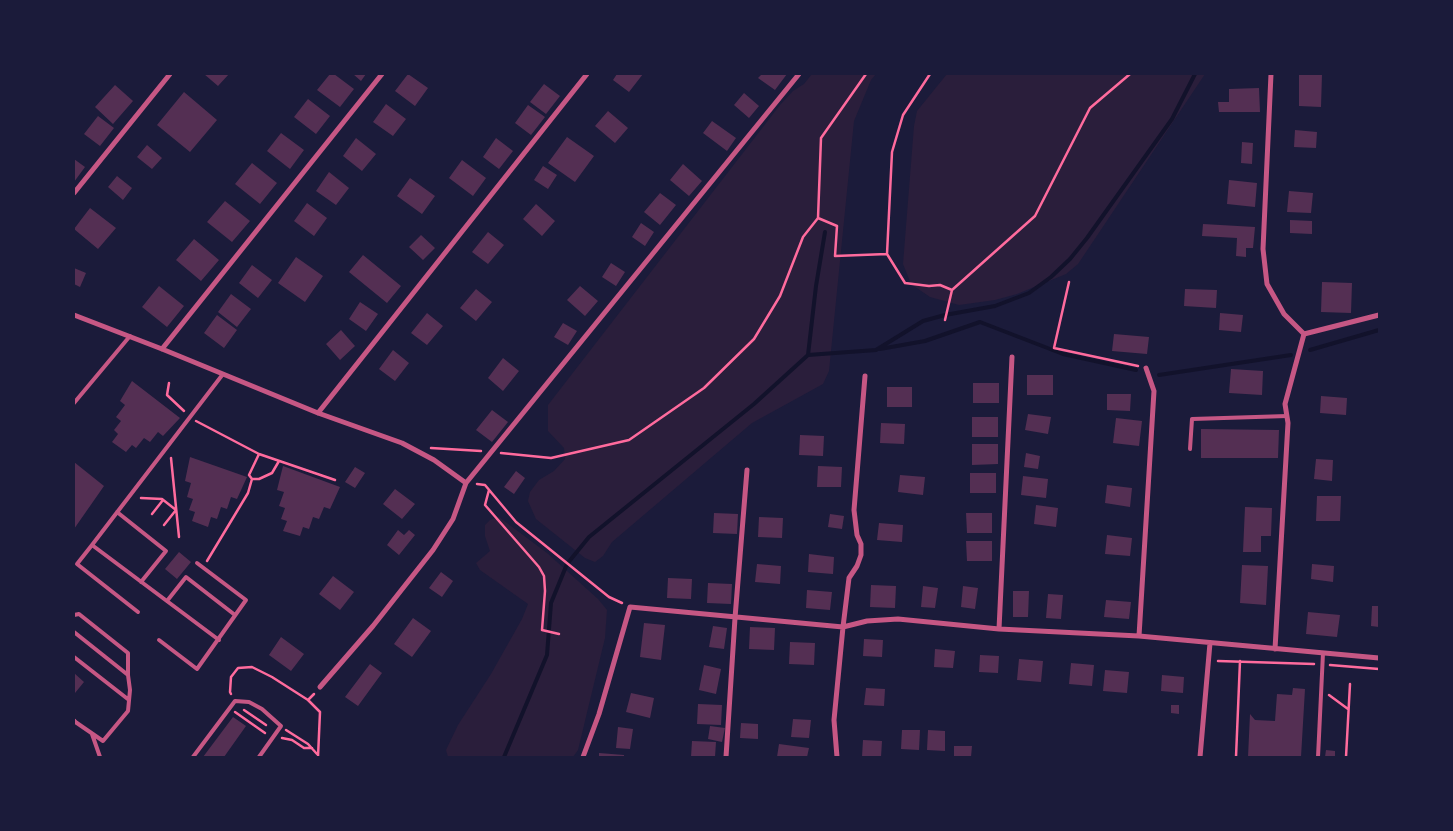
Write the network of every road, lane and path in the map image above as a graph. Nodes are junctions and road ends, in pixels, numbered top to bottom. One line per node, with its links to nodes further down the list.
1 (170, 74): 9 (street)
2 (382, 74): 19 (street)
3 (587, 74): 26 (street)
4 (799, 74): 31 (street)
5 (866, 74): 10 (path)
6 (930, 74): 11 (path)
7 (1130, 74): 13 (path)
8 (1271, 74): 17 (street)
9 (74, 193)
10 (818, 218): 11 (path); 31 (path)
11 (887, 254): 13 (path)
12 (1069, 282): 21 (path)
13 (952, 290): 16 (path)
14 (74, 315): 18 (street)
15 (1379, 315): 17 (street)
16 (945, 320)
17 (1304, 334): 28 (street)
18 (130, 336): 19 (street); 25 (lane)
19 (162, 349): 22 (street)
20 (1012, 357): 58 (street)
21 (1146, 368): 61 (street)
22 (223, 374): 26 (street); 27 (lane)
23 (865, 376): 57 (street)
24 (170, 383): 27 (path)
25 (74, 403)
26 (318, 413): 38 (street)
27 (190, 416): 32 (path); 43 (lane)
28 (1287, 416): 30 (lane); 65 (street)
29 (428, 448): 31 (path)
30 (1190, 449)
31 (490, 452): 38 (street)
32 (259, 454): 34 (path); 36 (path)
33 (171, 458): 42 (path)
34 (279, 461): 36 (path); 37 (path)
35 (747, 470): 56 (street)
36 (252, 479): 48 (path)
37 (335, 480)
38 (466, 483): 39 (path); 75 (street)
39 (489, 490): 52 (path); 60 (path)
40 (141, 498): 41 (path)
41 (163, 500): 42 (path); 44 (path)
42 (176, 510): 45 (path); 46 (path)
43 (117, 512): 47 (lane); 50 (lane)
44 (152, 514)
45 (164, 525)
46 (179, 537)
47 (92, 545): 50 (lane); 53 (lane)
48 (207, 561)
49 (197, 563): 55 (lane)
50 (141, 582): 51 (lane)
51 (166, 601): 55 (lane); 63 (lane)
52 (630, 607): 56 (street); 90 (street)
53 (138, 612)
54 (74, 615): 73 (lane)
55 (235, 615): 63 (lane)
56 (735, 618): 57 (street); 91 (street)
57 (843, 627): 58 (street); 92 (street)
58 (998, 629): 61 (street)
59 (74, 632): 73 (lane)
60 (559, 634)
61 (1139, 636): 64 (street)
62 (159, 640): 63 (lane)
63 (219, 640)
64 (1210, 643): 65 (street); 70 (street)
65 (1275, 649): 66 (street)
66 (1323, 653): 68 (street); 71 (lane)
67 (74, 658): 77 (lane)
68 (1379, 658)
69 (1240, 660): 70 (path); 71 (path); 94 (path)
70 (1208, 661): 93 (street)
71 (1323, 664): 72 (path); 76 (lane)
72 (1379, 669)
73 (128, 675): 77 (lane)
74 (1350, 684): 80 (path)
75 (320, 687): 78 (path)
76 (1322, 690): 80 (path); 95 (lane)
77 (129, 700): 84 (lane)
78 (308, 700): 79 (path); 86 (path)
79 (235, 701): 82 (lane); 83 (path); 88 (lane)
80 (1348, 709): 96 (path)
81 (74, 721): 84 (lane)
82 (280, 726): 83 (lane); 86 (path)
83 (276, 732): 85 (path); 89 (lane)
84 (92, 734): 87 (lane)
85 (287, 739)
86 (318, 756)
87 (100, 757)
88 (193, 757)
89 (259, 757)
90 (583, 757)
91 (726, 757)
92 (837, 757)
93 (1200, 757)
94 (1236, 757)
95 (1318, 757)
96 (1346, 757)

